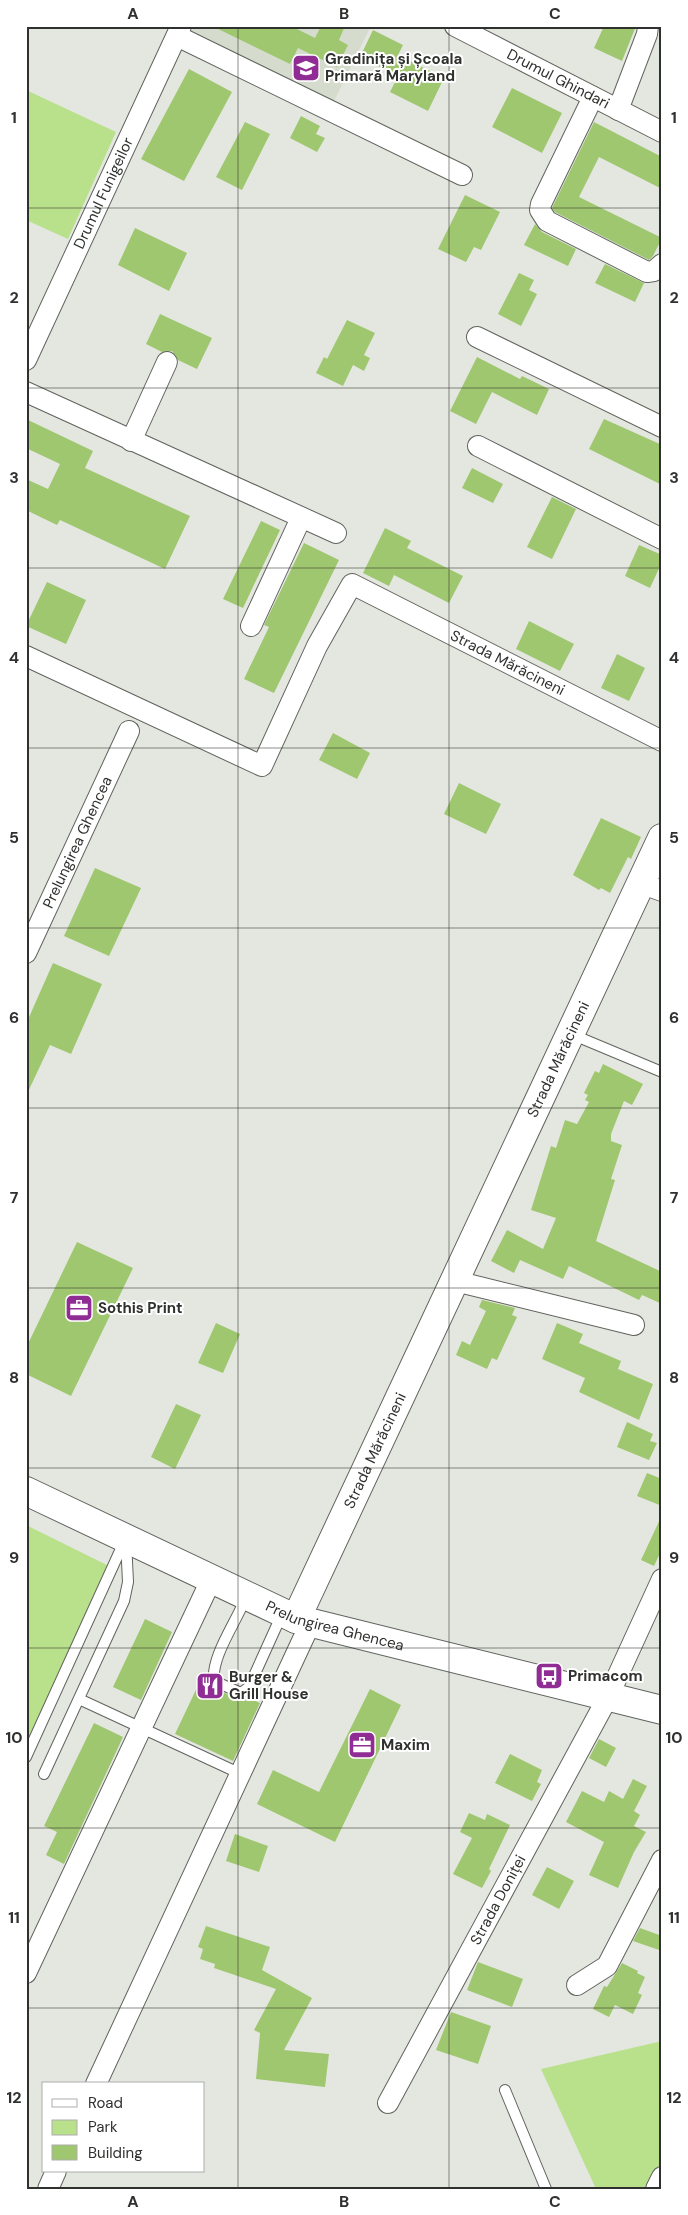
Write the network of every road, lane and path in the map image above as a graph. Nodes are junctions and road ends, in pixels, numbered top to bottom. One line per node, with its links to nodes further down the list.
1 (455, 26): 4 (street, Drumul Ghindari)
2 (648, 26): 5 (street)
3 (179, 31): 7 (street); 10 (street, Drumul Funigeilor)
4 (593, 97): 5 (street, Drumul Ghindari); 8 (street)
5 (618, 110): 6 (street, Drumul Ghindari)
6 (662, 132)
7 (462, 175)
8 (662, 264)
9 (477, 337): 13 (street)
10 (26, 360)
11 (167, 362): 14 (street)
12 (26, 392): 14 (street)
13 (662, 427)
14 (131, 441): 16 (street)
15 (478, 446): 18 (street)
16 (301, 518): 17 (street); 19 (street)
17 (336, 533)
18 (662, 539)
19 (251, 626)
20 (26, 656): 22 (street, Strada Mărăcineni)
21 (129, 731): 25 (street, Prelungirea Ghencea)
22 (662, 741)
23 (662, 838): 24 (street, Strada Mărăcineni)
24 (651, 887): 26 (street, Strada Mărăcineni)
25 (26, 953)
26 (571, 1034): 27 (lane); 28 (street, Strada Mărăcineni)
27 (662, 1072)
28 (455, 1281): 29 (street); 35 (street, Strada Mărăcineni)
29 (634, 1325)
30 (26, 1491): 31 (street, Prelungirea Ghencea)
31 (126, 1540): 33 (street, Prelungirea Ghencea); 37 (lane); 40 (lane)
32 (662, 1579): 36 (street, Strada Doniței)
33 (210, 1580): 34 (street, Prelungirea Ghencea); 39 (street)
34 (246, 1597): 35 (street, Prelungirea Ghencea); 35 (lane)
35 (296, 1619): 36 (street, Prelungirea Ghencea); 42 (street)
36 (608, 1698): 38 (street, Prelungirea Ghencea); 48 (street, Strada Doniței)
37 (79, 1699): 39 (lane); 41 (lane)
38 (662, 1710)
39 (141, 1728): 42 (lane); 44 (street)
40 (26, 1757)
41 (44, 1774)
42 (241, 1774): 46 (street)
43 (662, 1860): 45 (street)
44 (26, 1972)
45 (578, 1985)
46 (97, 2082)
47 (505, 2090): 52 (lane)
48 (388, 2103)
49 (56, 2172): 51 (street)
50 (662, 2177): 53 (street)
51 (48, 2189)
52 (546, 2189)
53 (656, 2189)

